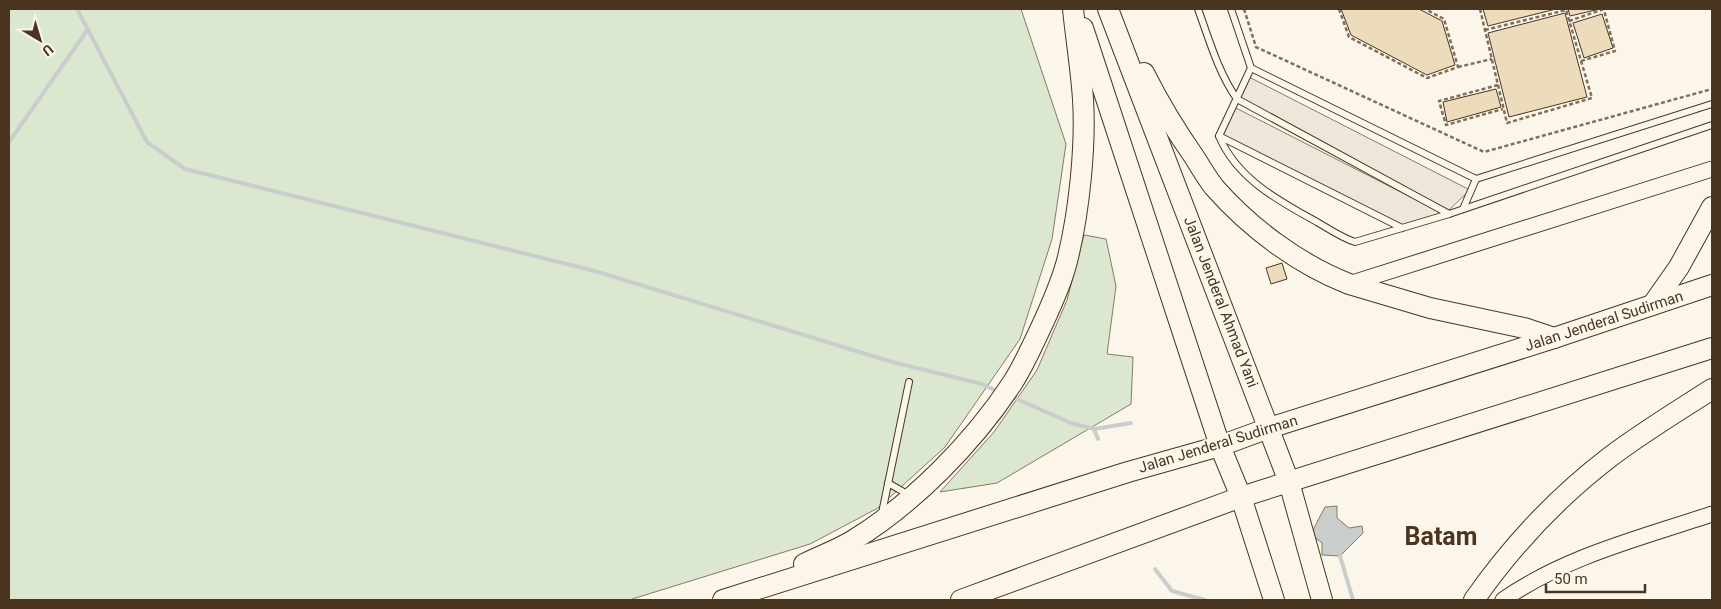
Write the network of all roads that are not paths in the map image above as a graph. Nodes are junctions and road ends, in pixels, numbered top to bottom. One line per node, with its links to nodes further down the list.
1 (1075, 9): 24 (highway); 28 (highway)
2 (1110, 9): 16 (highway); 23 (highway, Jalan Jenderal Ahmad Yani)
3 (1198, 9): 6 (lane)
4 (1230, 9): 5 (lane)
5 (1251, 68): 6 (lane); 11 (lane)
6 (1237, 99): 9 (lane); 14 (lane)
7 (1712, 104): 11 (lane)
8 (1712, 126): 13 (lane)
9 (1219, 136): 15 (lane); 15 (lane)
10 (1712, 169): 16 (street)
11 (1476, 179): 13 (lane)
12 (1712, 207): 18 (highway)
13 (1463, 209): 14 (lane)
14 (1449, 214): 15 (lane)
15 (1402, 228)
16 (1349, 284): 19 (highway)
17 (1712, 285): 18 (highway, Jalan Jenderal Sudirman)
18 (1653, 304): 19 (highway, Jalan Jenderal Sudirman)
19 (1554, 338): 23 (highway, Jalan Jenderal Sudirman)
20 (1712, 348): 25 (highway)
21 (909, 382): 26 (lane)
22 (1712, 389): 36 (highway)
23 (1269, 428): 24 (highway, Jalan Jenderal Sudirman); 25 (highway, Jalan Jenderal Ahmad Yani)
24 (1220, 446): 27 (highway); 32 (highway, Jalan Jenderal Sudirman)
25 (1289, 482): 27 (highway); 35 (highway, Jalan Jenderal Ahmad Yani)
26 (888, 483): 28 (lane); 30 (lane)
27 (1241, 496): 33 (highway); 34 (highway)
28 (912, 497): 30 (highway)
29 (1712, 514): 37 (street)
30 (881, 521): 31 (highway)
31 (709, 600)
32 (724, 600)
33 (961, 600)
34 (1274, 600)
35 (1322, 600)
36 (1474, 600)
37 (1503, 600)

